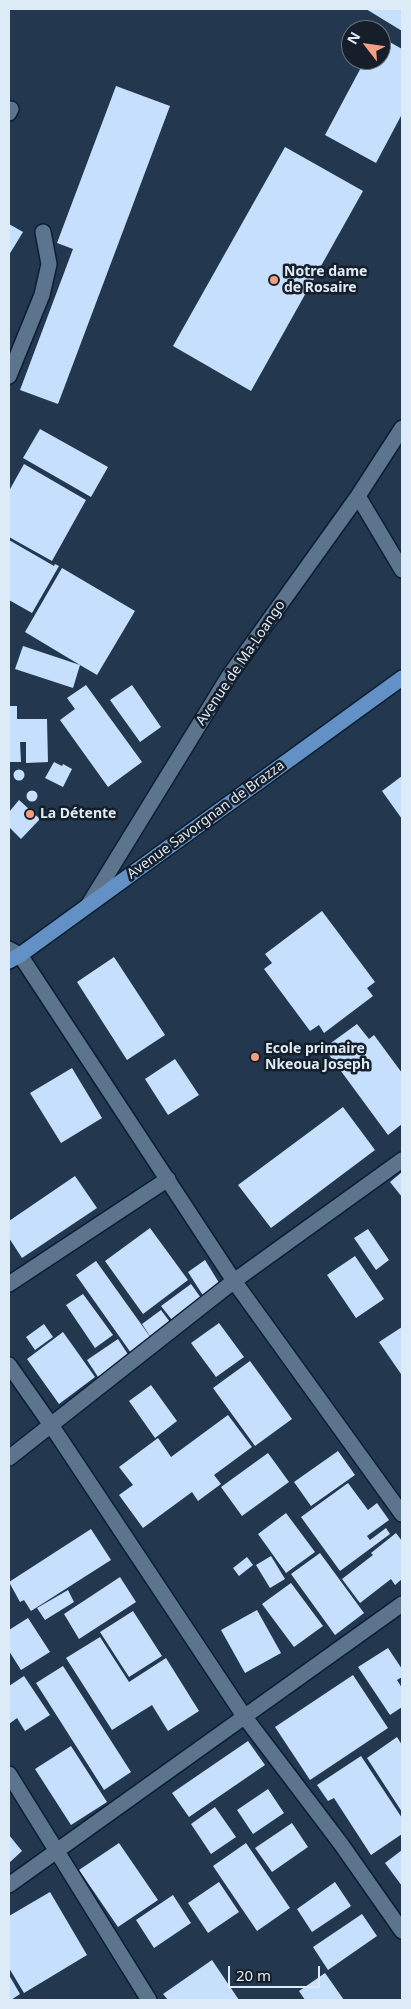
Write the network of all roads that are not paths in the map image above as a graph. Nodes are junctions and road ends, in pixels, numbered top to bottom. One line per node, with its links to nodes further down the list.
1 (44, 232): 2 (street)
2 (9, 376)
3 (402, 428): 4 (street, Avenue de Ma-Loango)
4 (358, 496): 5 (street); 7 (street, Avenue de Ma-Loango)
5 (402, 570)
6 (402, 678): 7 (main road, Avenue Savorgnan de Brazza)
7 (89, 904): 8 (main road, Avenue Savorgnan de Brazza)
8 (13, 955): 10 (street)
9 (402, 1160): 11 (street)
10 (168, 1179): 11 (street); 12 (street)
11 (234, 1281): 14 (street); 16 (street)
12 (9, 1284)
13 (9, 1365): 14 (street)
14 (51, 1425): 15 (street); 18 (street)
15 (9, 1458)
16 (402, 1514)
17 (402, 1604): 18 (street)
18 (244, 1716): 20 (street); 22 (street)
19 (9, 1774): 20 (street)
20 (56, 1852): 21 (street); 23 (street)
21 (9, 1885)
22 (402, 1931)
23 (149, 2000)

